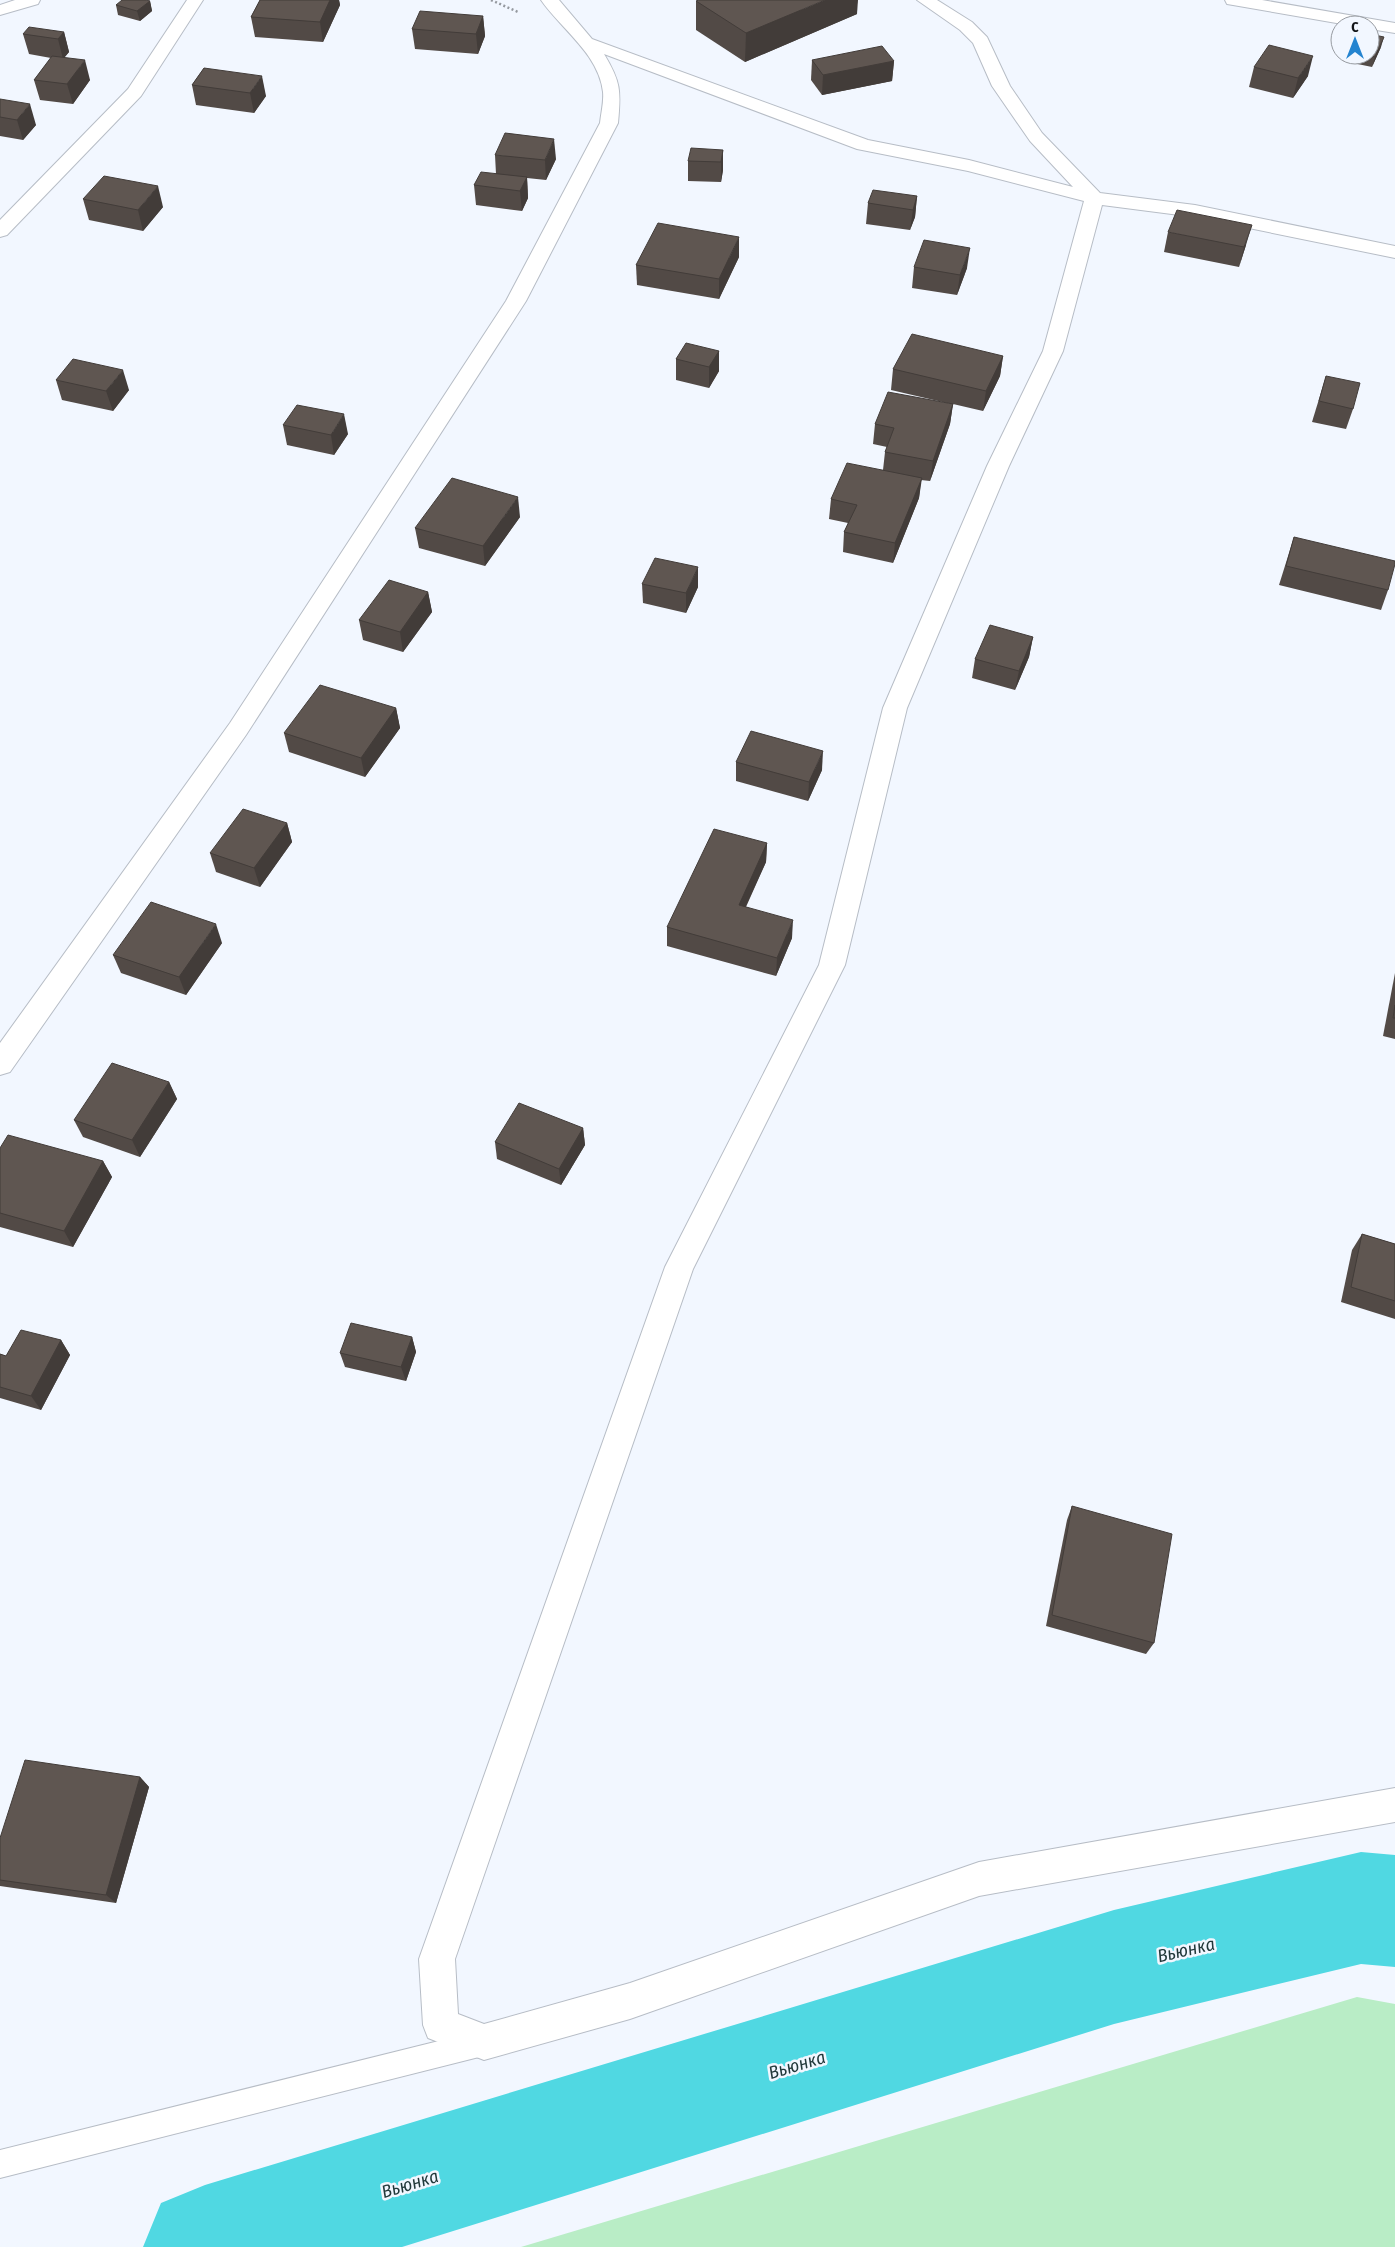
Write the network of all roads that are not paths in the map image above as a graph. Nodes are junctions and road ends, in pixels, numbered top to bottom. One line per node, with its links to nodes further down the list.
1 (32, 0): 6 (street)
2 (195, 0): 10 (street)
3 (549, 0): 8 (street)
4 (925, 0): 9 (street)
5 (1233, 0): 7 (street)
6 (0, 10)
7 (1395, 28)
8 (589, 44): 9 (street); 12 (street)
9 (1094, 198): 11 (street); 14 (street)
10 (0, 231)
11 (1395, 252)
12 (0, 1064)
13 (1395, 1805): 14 (street)
14 (484, 2042): 15 (lane)
15 (0, 2164)

